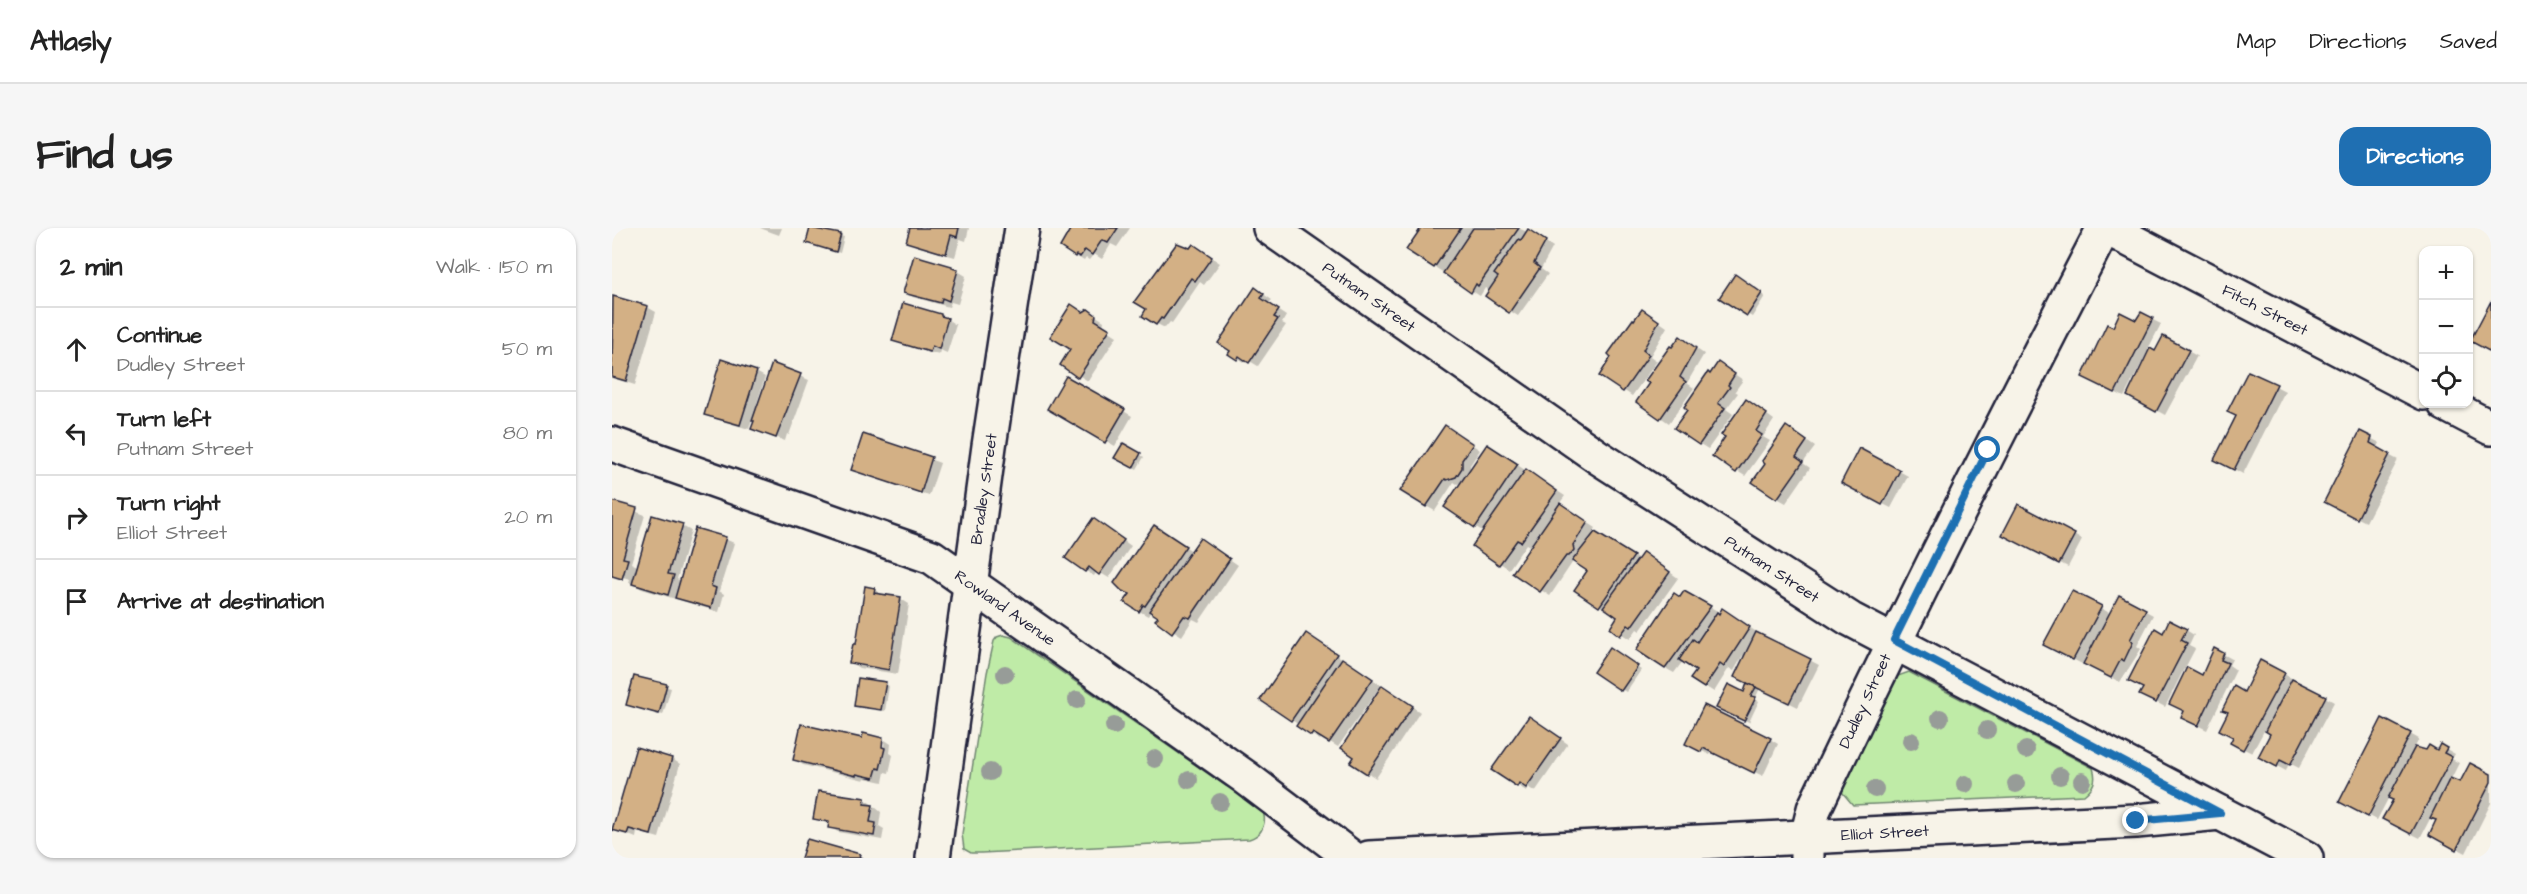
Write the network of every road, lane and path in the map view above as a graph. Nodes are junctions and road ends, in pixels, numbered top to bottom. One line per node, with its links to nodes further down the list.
1 (1022, 228): 8 (street, Bradley Street)
2 (1270, 228): 9 (street, Putnam Street)
3 (2105, 228): 4 (street, Fitch Street); 9 (street, Dudley Street)
4 (2419, 390)
5 (2453, 408): 6 (street)
6 (2491, 428)
7 (612, 444): 8 (street, Rowland Avenue)
8 (971, 584): 12 (street, Bradley Street); 13 (street, Rowland Avenue)
9 (1894, 640): 10 (street, Putnam Street); 11 (street, Dudley Street)
10 (2220, 813): 11 (street, Elliot Street); 15 (street, Putnam Street)
11 (1807, 848): 14 (street, Elliot Street)
12 (933, 858)
13 (1352, 858)
14 (1369, 858)
15 (2306, 858)

